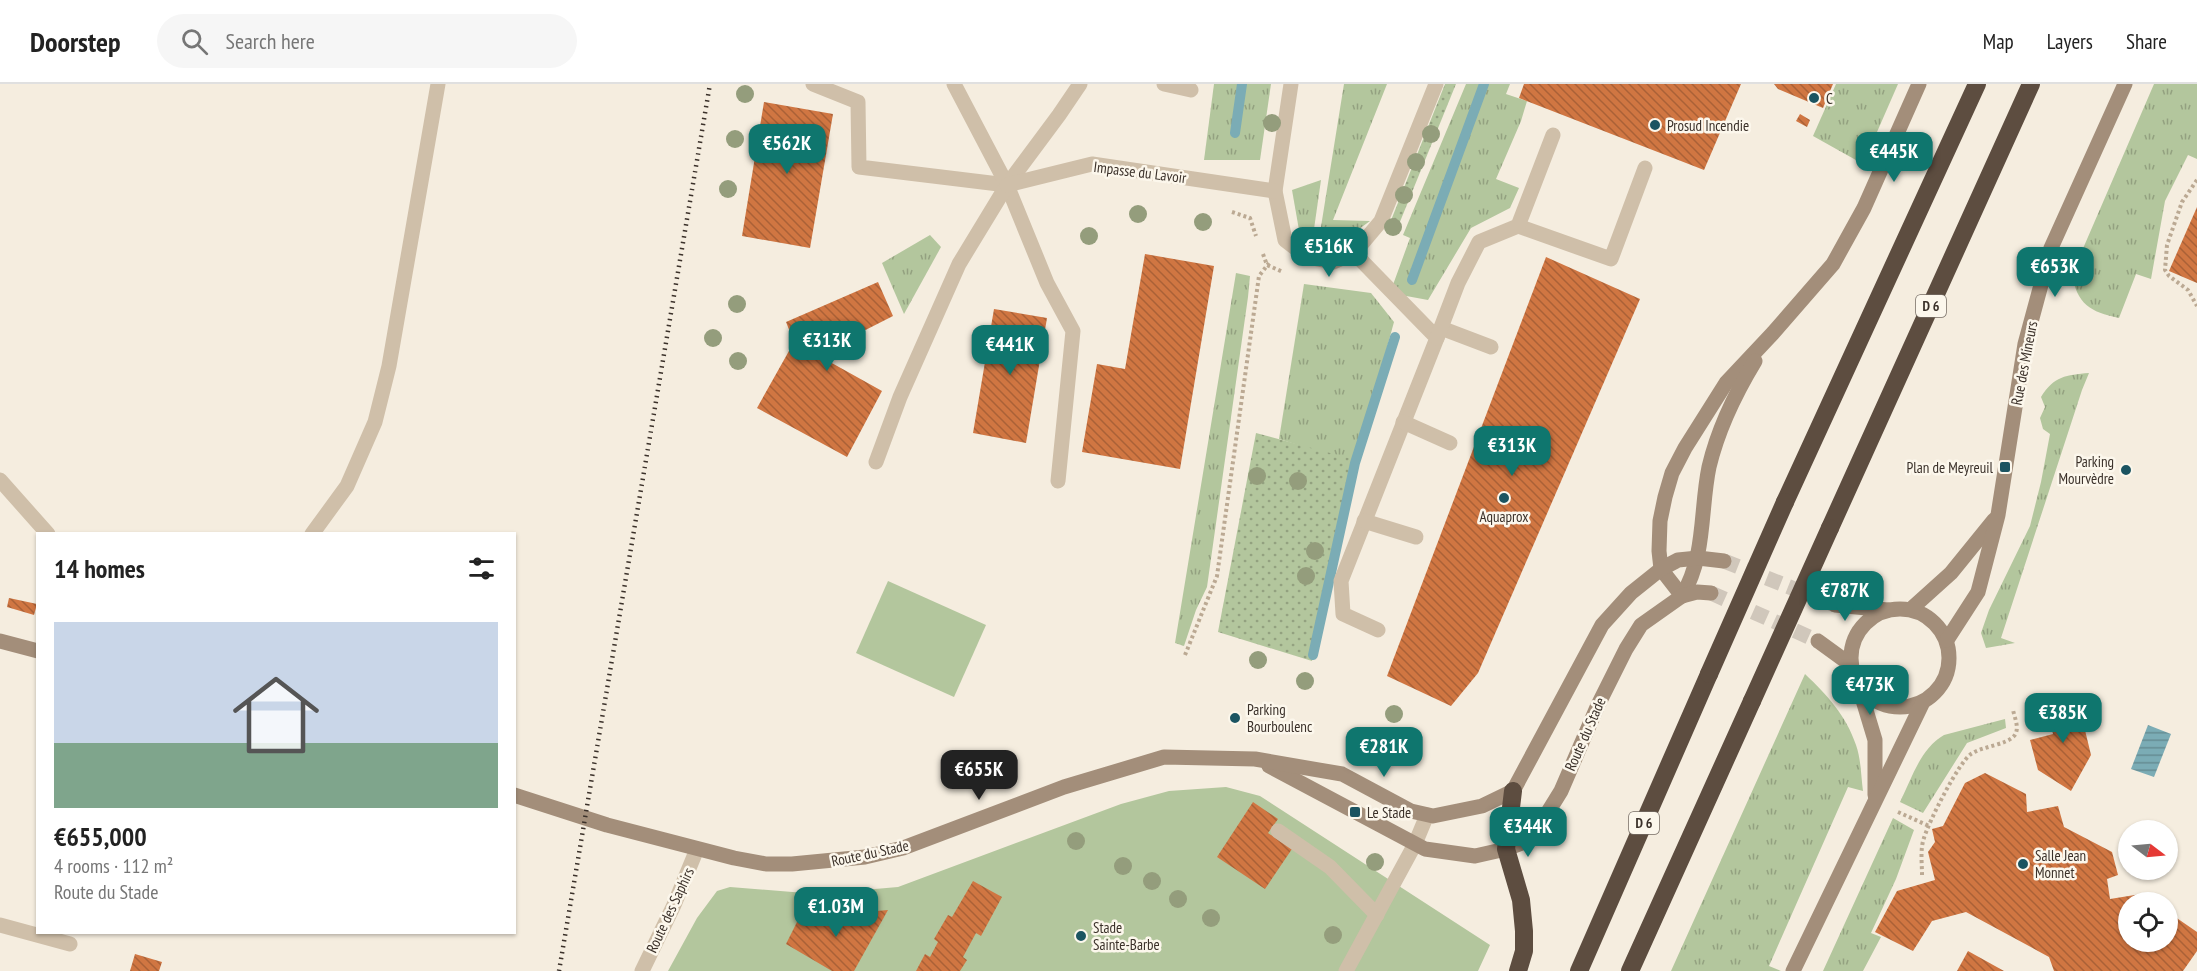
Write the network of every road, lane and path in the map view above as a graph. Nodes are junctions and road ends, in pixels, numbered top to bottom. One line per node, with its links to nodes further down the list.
1 (438, 84): 33 (street)
2 (813, 84): 16 (street)
3 (954, 84): 16 (street)
4 (1080, 84): 16 (street)
5 (1164, 84): 12 (street)
6 (1291, 84): 17 (street)
7 (1436, 84): 20 (street)
8 (1919, 84): 23 (street)
9 (1977, 84): 71 (highway, D 6, bridge)
10 (2031, 84): 72 (highway, D 6, bridge)
11 (2125, 84): 30 (street, Rue des Mineurs)
12 (1191, 90)
13 (1552, 135): 18 (street)
14 (1645, 168): 18 (street)
15 (2197, 180): 21 (path)
16 (1007, 185): 17 (street, Impasse du Lavoir); 27 (street); 29 (street)
17 (1275, 190): 19 (street)
18 (1518, 226): 22 (street)
19 (1286, 240): 20 (street); 48 (path)
20 (1354, 254): 22 (street)
21 (2197, 306)
22 (1439, 333): 24 (street); 25 (street)
23 (1773, 333): 35 (street); 37 (street)
24 (1491, 346)
25 (1403, 422): 26 (street); 31 (street)
26 (1450, 443)
27 (876, 462)
28 (0, 480): 32 (street)
29 (1058, 481)
30 (1998, 515): 41 (street); 45 (street, Rue des Mineurs)
31 (1364, 521): 34 (street); 43 (street)
32 (46, 532)
33 (313, 532)
34 (1416, 537)
35 (1698, 558): 36 (street); 37 (street); 39 (street)
36 (1724, 561)
37 (1662, 568): 39 (street); 54 (street)
38 (1711, 593): 39 (street, Route du Stade)
39 (1682, 596): 63 (street, Route du Stade)
40 (1835, 605): 42 (street)
41 (1911, 609): 42 (street); 45 (street)
42 (1888, 610): 49 (street)
43 (1378, 630)
44 (0, 639): 47 (street)
45 (1947, 640): 51 (street)
46 (1818, 641): 49 (street)
47 (36, 650)
48 (1185, 655)
49 (1851, 665): 50 (street)
50 (1859, 684): 51 (street); 56 (street)
51 (1923, 702): 56 (street)
52 (2013, 710): 59 (path)
53 (1255, 759): 58 (street, Route du Stade); 61 (street, Route du Stade); 62 (street, Route du Stade)
54 (1513, 790): 58 (street, Route du Stade); 63 (highway)
55 (516, 796): 62 (street, Route du Stade)
56 (1875, 801): 73 (street)
57 (1892, 809): 59 (path)
58 (1427, 815): 61 (street)
59 (1929, 826): 64 (path)
60 (1278, 831): 65 (street)
61 (1415, 844): 63 (street, Route du Stade); 65 (street)
62 (697, 849): 68 (street, Route des Saphirs)
63 (1506, 849): 70 (highway)
64 (1922, 875)
65 (1377, 915): 69 (street)
66 (0, 925): 67 (street)
67 (70, 944)
68 (642, 971)
69 (1346, 971)
70 (1518, 971)
71 (1579, 971)
72 (1630, 971)
73 (1793, 971)

